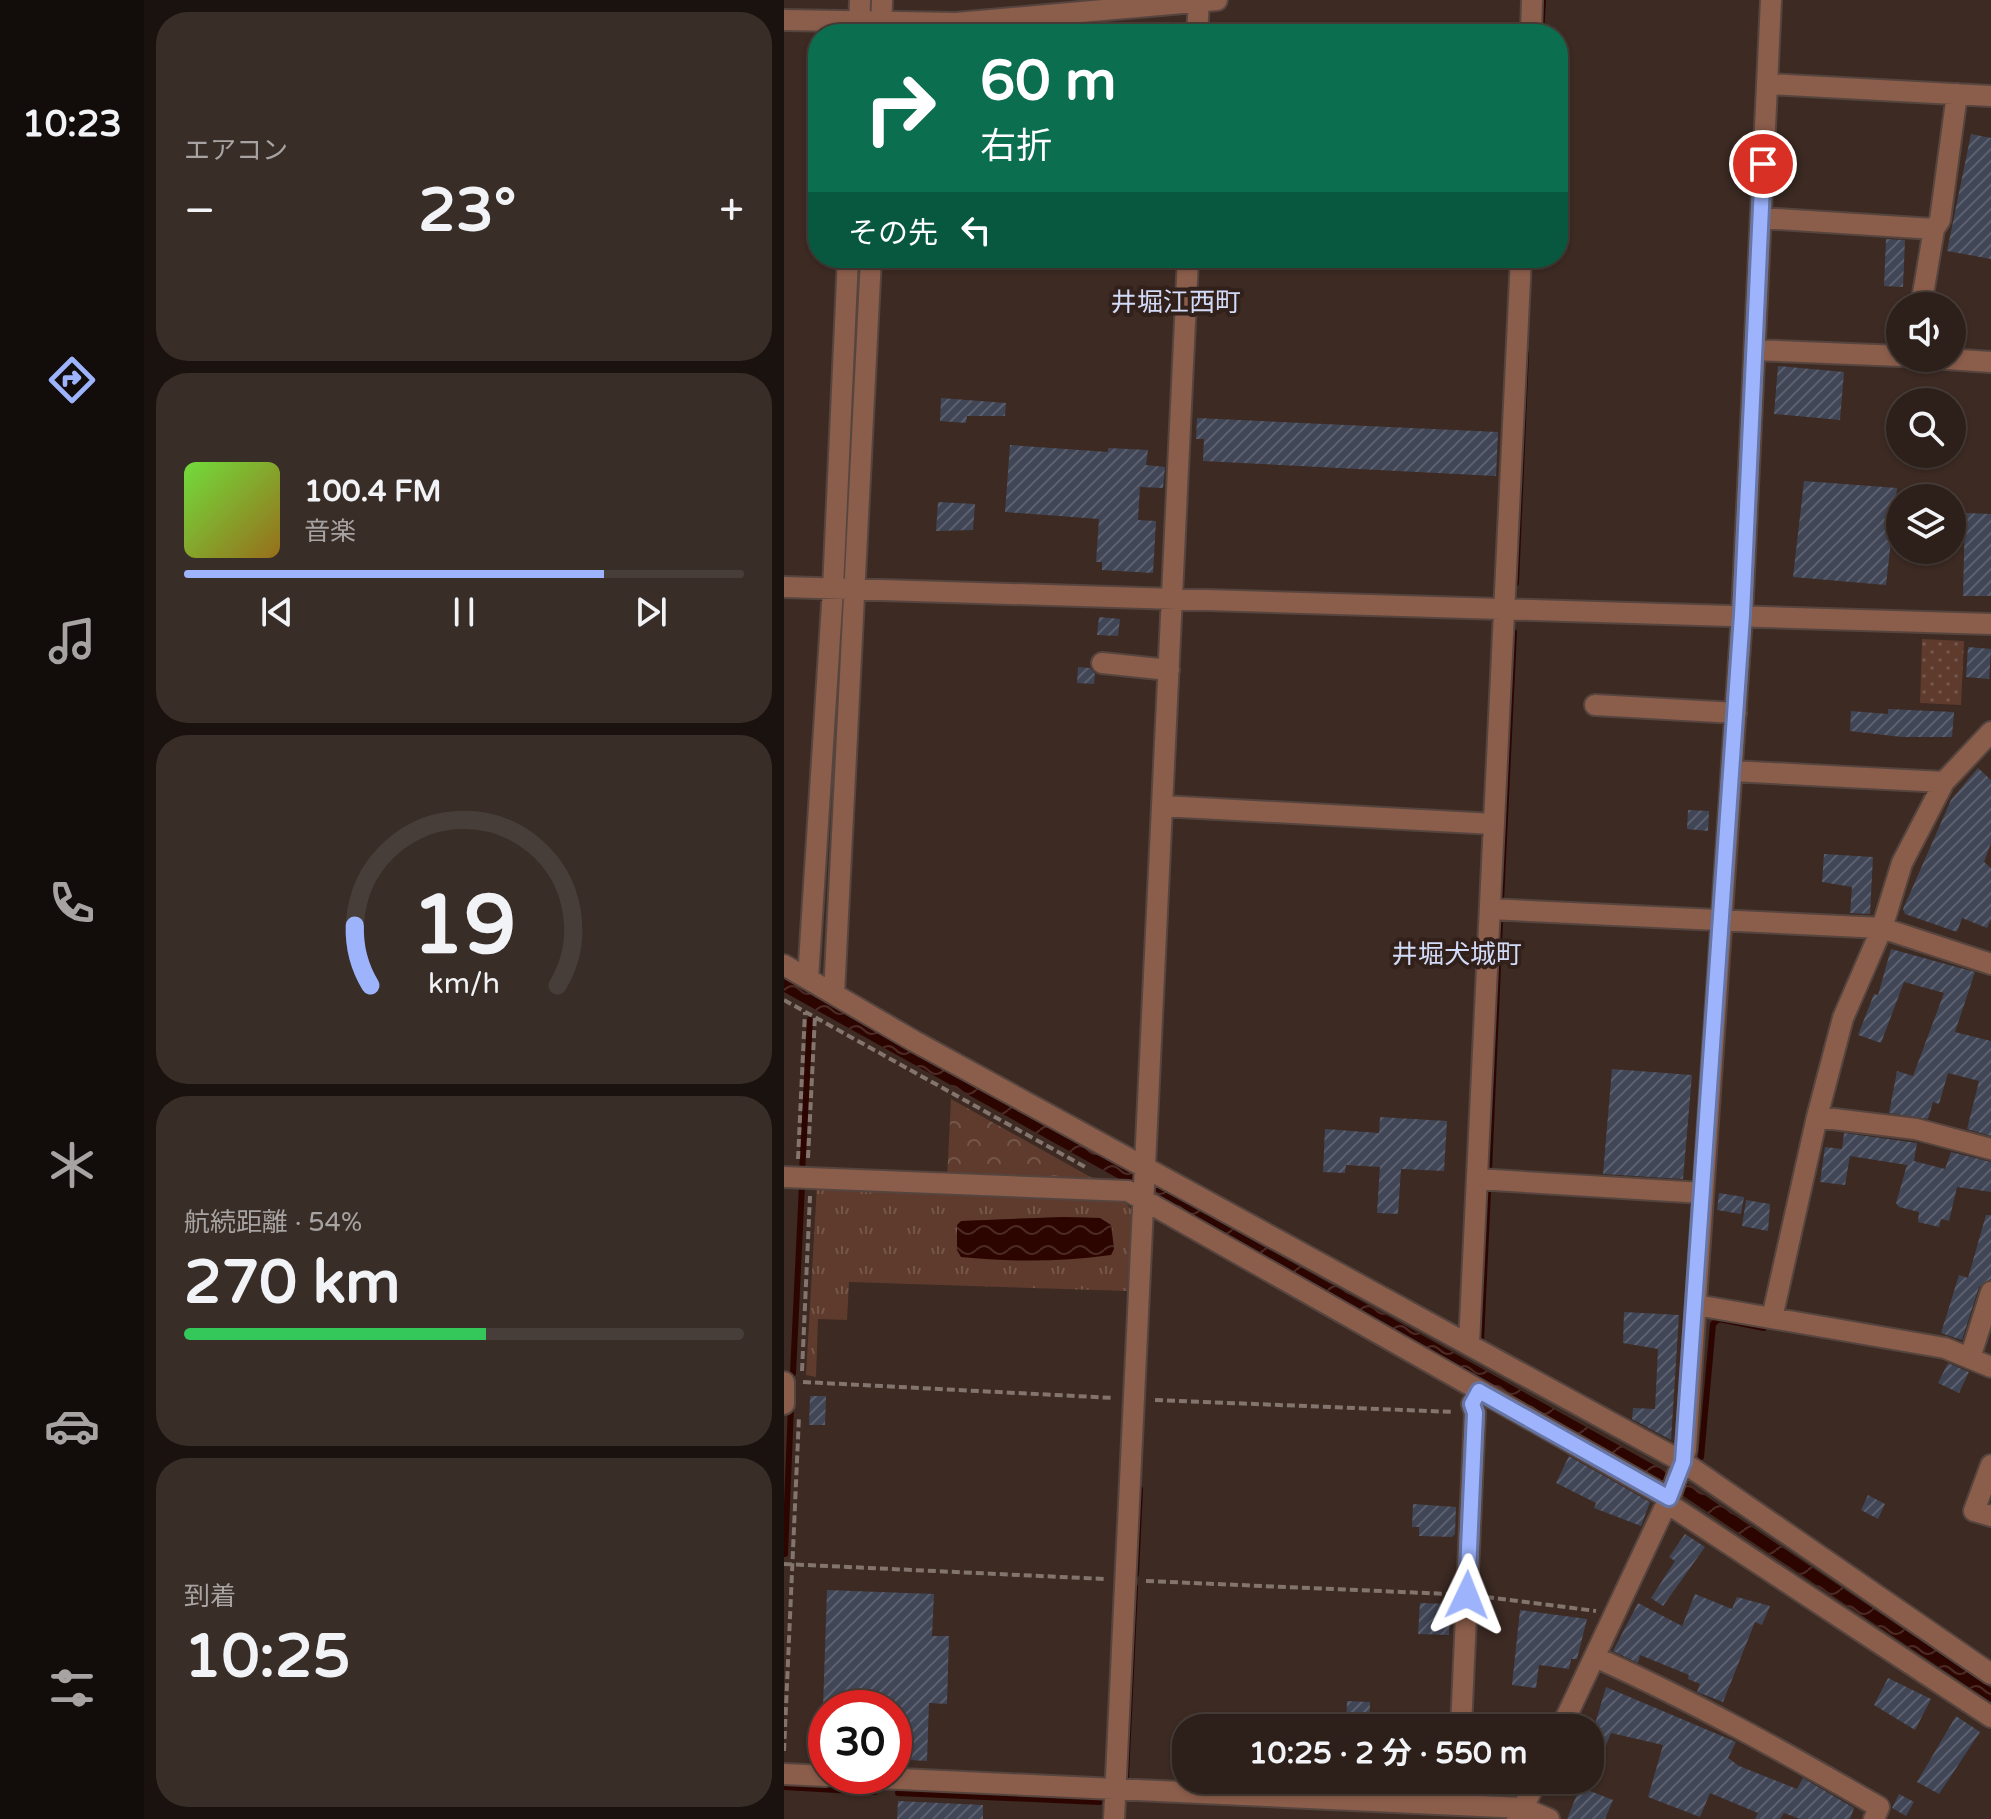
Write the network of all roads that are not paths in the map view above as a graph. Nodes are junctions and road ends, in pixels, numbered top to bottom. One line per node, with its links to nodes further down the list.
1 (860, 0): 8 (street)
2 (882, 0): 9 (street)
3 (1532, 0): 12 (street)
4 (1771, 0): 13 (street)
5 (1205, 1): 10 (street); 11 (street)
6 (784, 20): 7 (street)
7 (822, 24)
8 (859, 24)
9 (881, 24)
10 (944, 24)
11 (1199, 24)
12 (1531, 24)
13 (1767, 84): 14 (street); 16 (street)
14 (1957, 94): 15 (street); 17 (street)
15 (1991, 96)
16 (1761, 218): 17 (street); 23 (street)
17 (1934, 229): 22 (street)
18 (848, 268): 28 (street)
19 (871, 268): 29 (street)
20 (1188, 268): 30 (street)
21 (1521, 268): 31 (street)
22 (1923, 292)
23 (1755, 350): 24 (street); 32 (street)
24 (1886, 355)
25 (1966, 360): 26 (street)
26 (1991, 362)
27 (784, 587): 28 (street)
28 (833, 589): 29 (street); 48 (street)
29 (855, 589): 30 (street); 49 (street)
30 (1173, 598): 31 (street); 35 (street)
31 (1505, 608): 32 (street); 42 (street)
32 (1742, 615): 33 (street); 37 (street)
33 (1991, 624)
34 (1102, 663): 35 (street)
35 (1169, 670): 41 (street)
36 (1595, 705): 37 (street)
37 (1736, 713): 39 (street)
38 (1991, 732): 40 (street)
39 (1732, 771): 40 (street); 44 (street)
40 (1944, 782): 45 (street)
41 (1162, 806): 42 (street); 52 (street)
42 (1494, 824): 43 (street)
43 (1490, 909): 44 (street); 54 (street)
44 (1722, 921): 45 (street); 55 (street)
45 (1882, 928): 46 (street); 50 (street)
46 (1991, 964)
47 (784, 965): 48 (street)
48 (808, 979): 49 (street)
49 (834, 994): 52 (street)
50 (1817, 1117): 51 (street); 59 (street)
51 (1991, 1149)
52 (1142, 1168): 56 (street); 60 (street)
53 (800, 1177): 56 (street)
54 (1477, 1179): 55 (street); 60 (street)
55 (1703, 1193): 58 (street)
56 (1137, 1195): 64 (street); 78 (street)
57 (1991, 1292): 61 (street)
58 (1696, 1305): 59 (street); 67 (street)
59 (1772, 1318): 61 (street)
60 (1469, 1344): 67 (street)
61 (1970, 1358): 62 (street)
62 (1991, 1367)
63 (792, 1382): 65 (street)
64 (1479, 1391): 68 (street); 72 (street)
65 (792, 1408)
66 (1991, 1465): 69 (street)
67 (1682, 1467): 68 (street); 71 (street)
68 (1669, 1498): 70 (street); 74 (street)
69 (1991, 1516)
70 (1595, 1657): 73 (street); 84 (street)
71 (1991, 1674)
72 (1462, 1714)
73 (1568, 1714)
74 (1991, 1717)
75 (784, 1774): 76 (street)
76 (808, 1775)
77 (912, 1780): 78 (street)
78 (1116, 1789): 80 (street); 82 (street)
79 (1530, 1794): 81 (street)
80 (1457, 1810): 81 (street)
81 (1520, 1814): 83 (street)
82 (1114, 1819)
83 (1549, 1819)
84 (1874, 1819)

